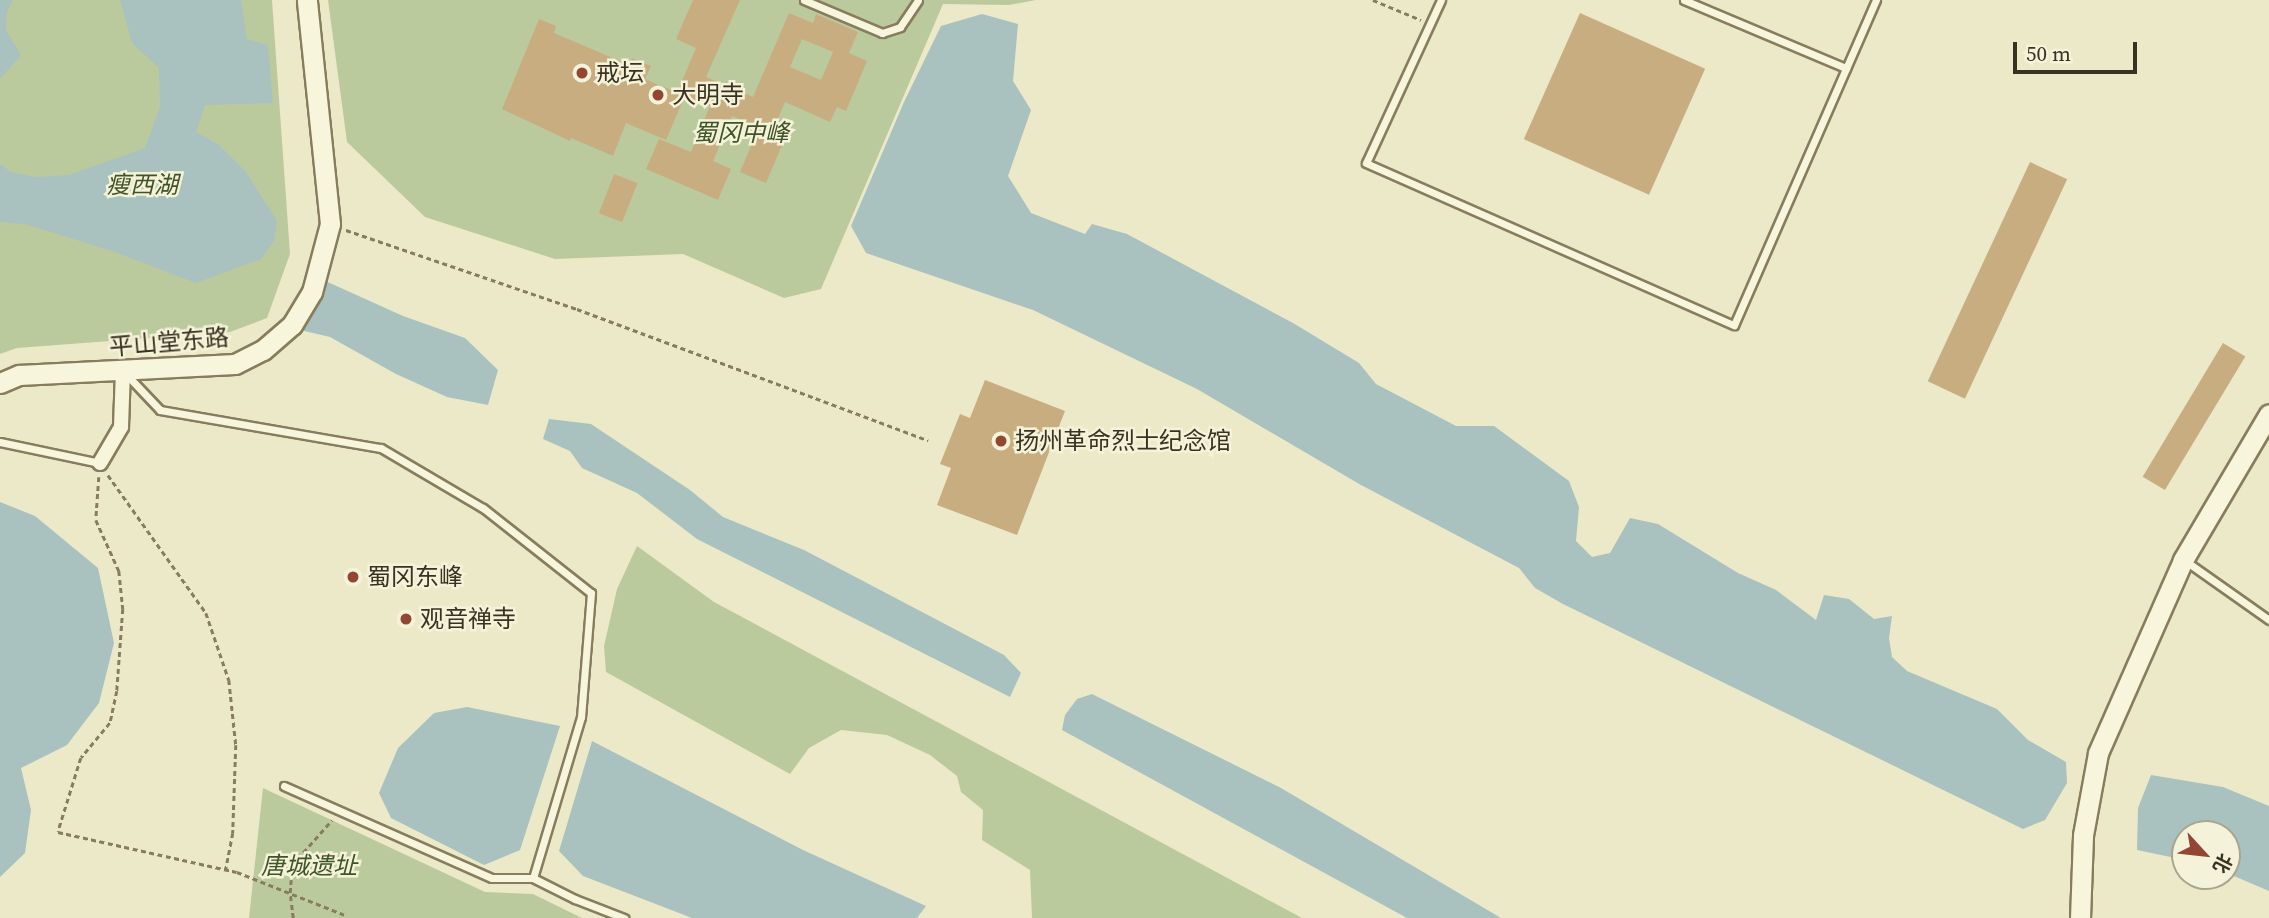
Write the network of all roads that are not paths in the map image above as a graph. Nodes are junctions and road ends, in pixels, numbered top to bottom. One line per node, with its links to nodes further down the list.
1 (307, 0): 8 (street, 平山堂东路)
2 (804, 0): 3 (lane)
3 (918, 0)
4 (1441, 0): 7 (lane)
5 (1684, 0): 7 (lane)
6 (1876, 0): 7 (lane)
7 (1846, 68)
8 (123, 371): 9 (street, 平山堂东路); 12 (street); 16 (lane)
9 (0, 383)
10 (2269, 414): 13 (street)
11 (0, 442): 12 (lane)
12 (100, 463)
13 (2183, 560): 14 (lane); 18 (street)
14 (2269, 620)
15 (284, 786): 16 (lane)
16 (533, 878): 17 (lane)
17 (624, 918)
18 (2080, 918)

